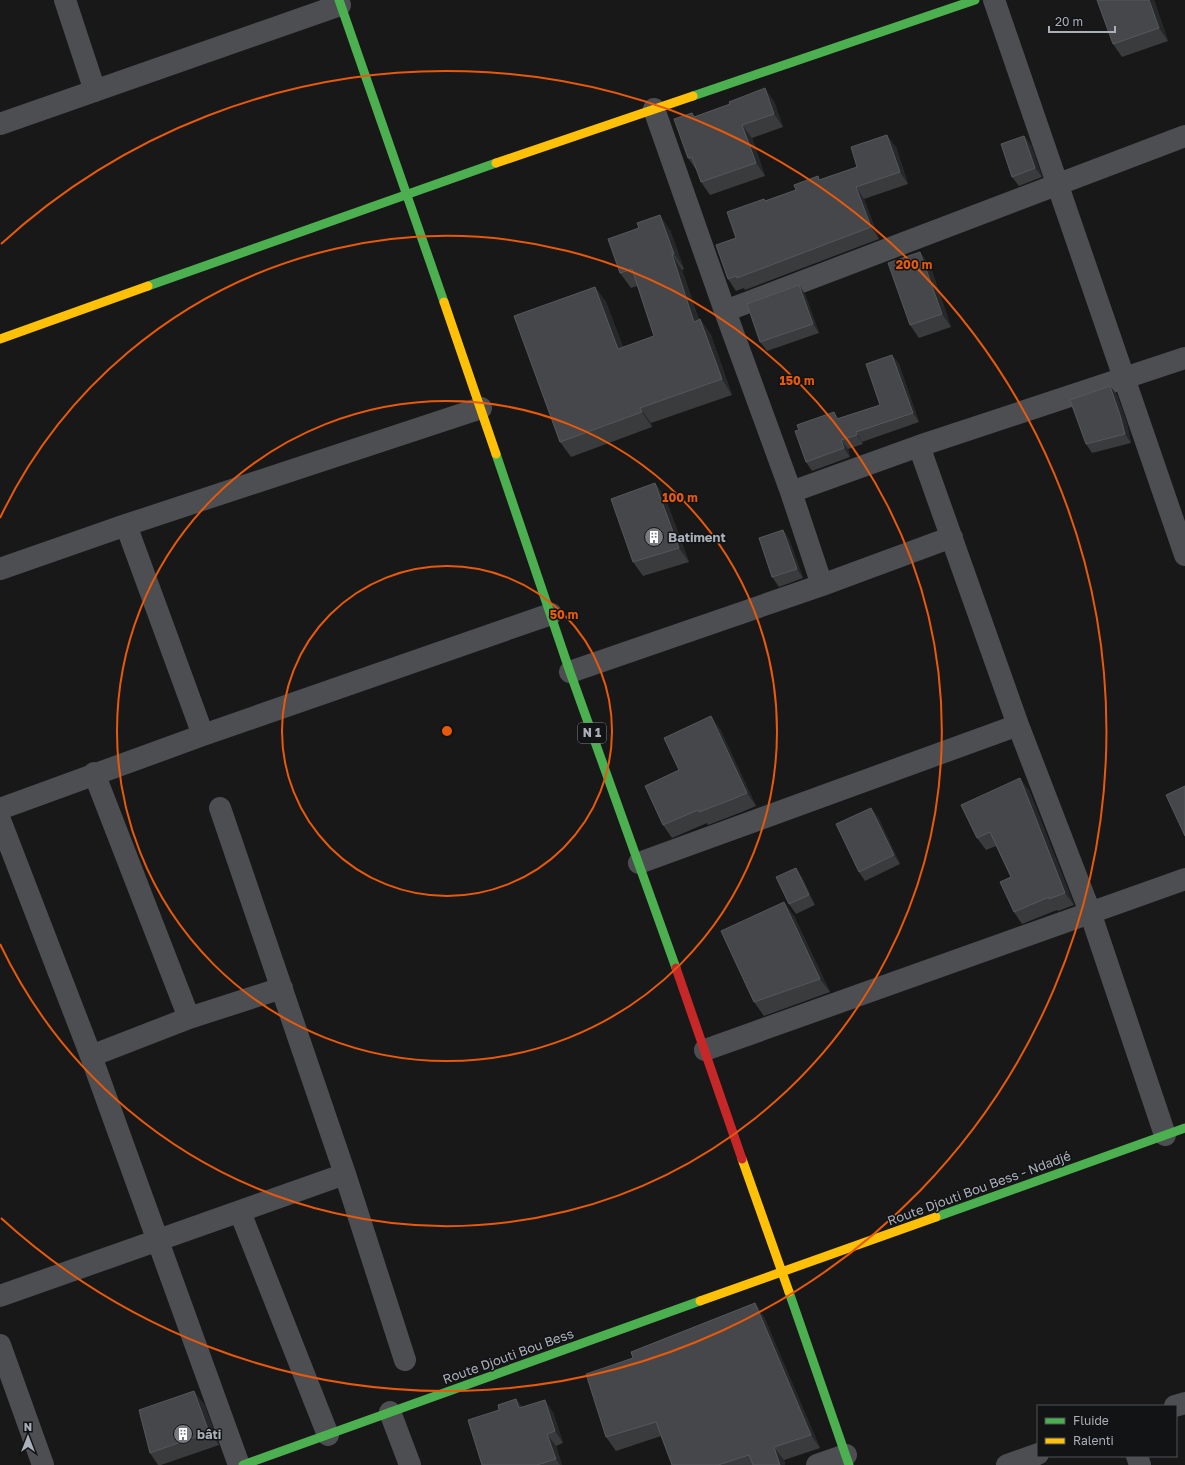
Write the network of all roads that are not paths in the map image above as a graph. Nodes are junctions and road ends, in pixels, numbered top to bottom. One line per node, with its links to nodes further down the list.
1 (65, 0): 5 (street)
2 (975, 0): 6 (main road)
3 (994, 0): 9 (street)
4 (339, 2): 5 (street); 10 (main road, N 1)
5 (95, 91): 7 (street)
6 (654, 109): 10 (main road); 11 (street)
7 (0, 124)
8 (1185, 136): 9 (street)
9 (1058, 184): 11 (street); 14 (street)
10 (406, 194): 12 (main road); 15 (main road, N 1)
11 (725, 311): 17 (street)
12 (0, 339)
13 (1185, 358): 14 (street)
14 (1125, 379): 16 (street); 20 (street)
15 (481, 408): 18 (street); 23 (main road, N 1)
16 (919, 446): 17 (street); 19 (street)
17 (791, 492): 22 (street)
18 (126, 524): 21 (street); 26 (street)
19 (952, 537): 22 (street); 25 (street)
20 (1185, 555)
21 (0, 569)
22 (822, 586): 24 (street)
23 (551, 614): 24 (main road, N 1); 26 (street)
24 (570, 672): 31 (main road, N 1)
25 (1018, 725): 31 (street); 33 (street)
26 (203, 735): 27 (street)
27 (94, 774): 29 (street); 35 (street)
28 (220, 808): 34 (street)
29 (0, 809)
30 (0, 820): 37 (street)
31 (639, 862): 36 (main road, N 1)
32 (1185, 878): 33 (street)
33 (1090, 912): 36 (street); 38 (street)
34 (282, 988): 35 (street); 39 (street)
35 (190, 1018): 37 (street)
36 (705, 1050): 42 (main road, N 1)
37 (91, 1056): 41 (street)
38 (1175, 1132): 42 (main road, Route Djouti Bou Bess - Ndadjé)
39 (345, 1174): 40 (street); 45 (street)
40 (240, 1212): 41 (street); 48 (street)
41 (157, 1241): 43 (street); 52 (street)
42 (782, 1273): 47 (main road, Route Djouti Bou Bess); 50 (main road, N 1)
43 (0, 1296)
44 (0, 1345): 46 (street)
45 (405, 1360)
46 (4, 1371): 51 (street)
47 (390, 1412): 48 (main road, Route Djouti Bou Bess); 54 (street)
48 (328, 1435): 53 (main road, Route Djouti Bou Bess)
49 (1037, 1454): 56 (street)
50 (848, 1460): 55 (street)
51 (43, 1465)
52 (239, 1465)
53 (243, 1465)
54 (410, 1465)
55 (817, 1465)
56 (1007, 1465)

